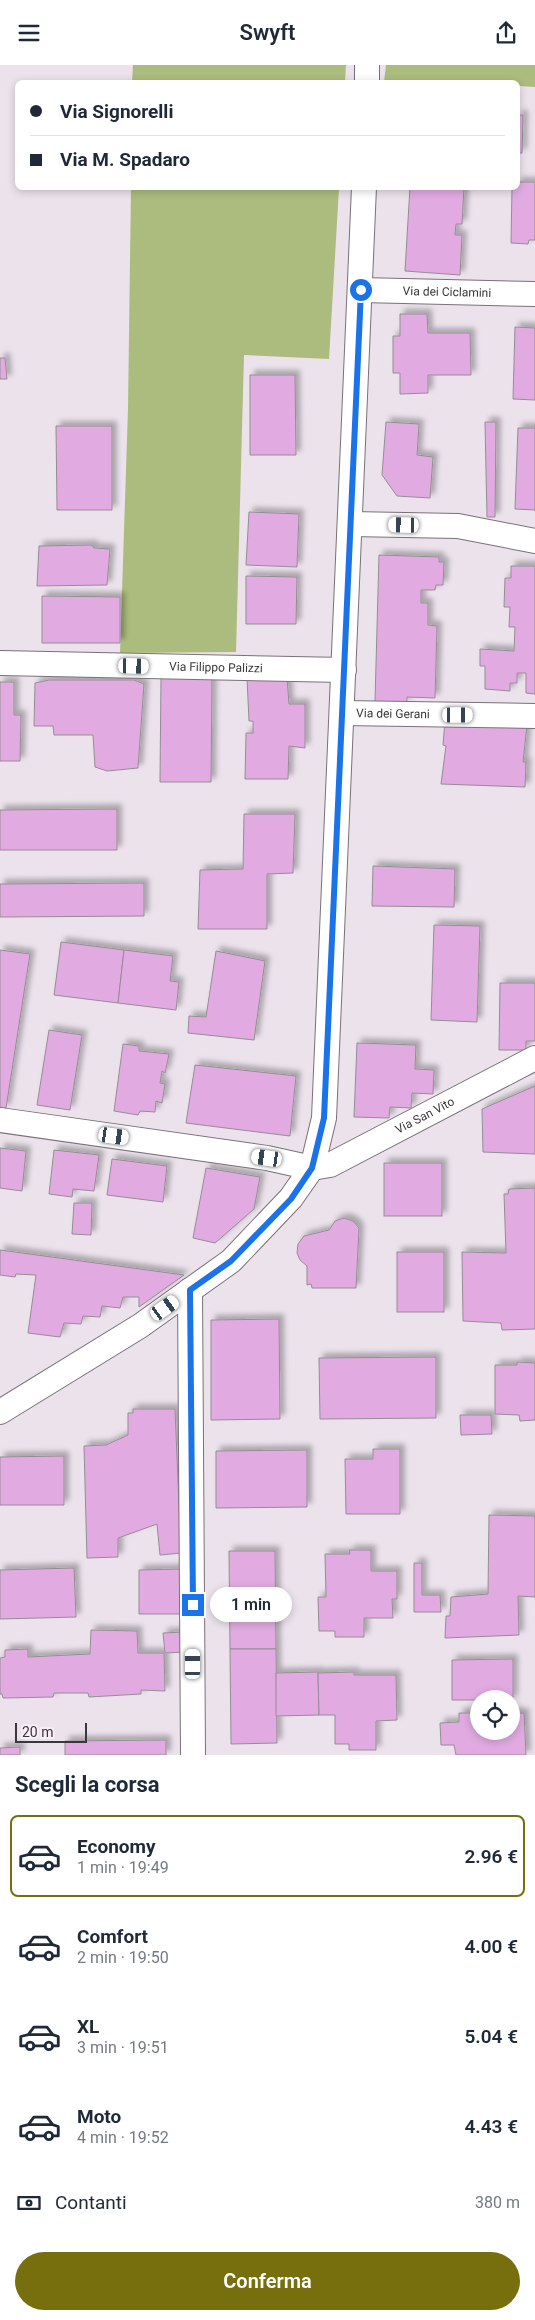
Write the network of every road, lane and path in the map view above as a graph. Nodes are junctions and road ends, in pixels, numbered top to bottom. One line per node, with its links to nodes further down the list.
1 (367, 65): 2 (street)
2 (367, 80)
3 (364, 190): 4 (street)
4 (361, 290): 5 (street, Via dei Ciclamini); 6 (street)
5 (535, 294)
6 (350, 524): 7 (street); 9 (street)
7 (535, 541)
8 (0, 663): 9 (street, Via Filippo Palizzi)
9 (344, 669): 10 (street)
10 (342, 713): 11 (street, Via dei Gerani); 14 (street)
11 (535, 716)
12 (535, 1058): 14 (street, Via San Vito)
13 (0, 1120): 14 (street)
14 (312, 1168): 15 (street)
15 (190, 1290): 16 (street); 17 (street)
16 (0, 1412)
17 (193, 1755)

